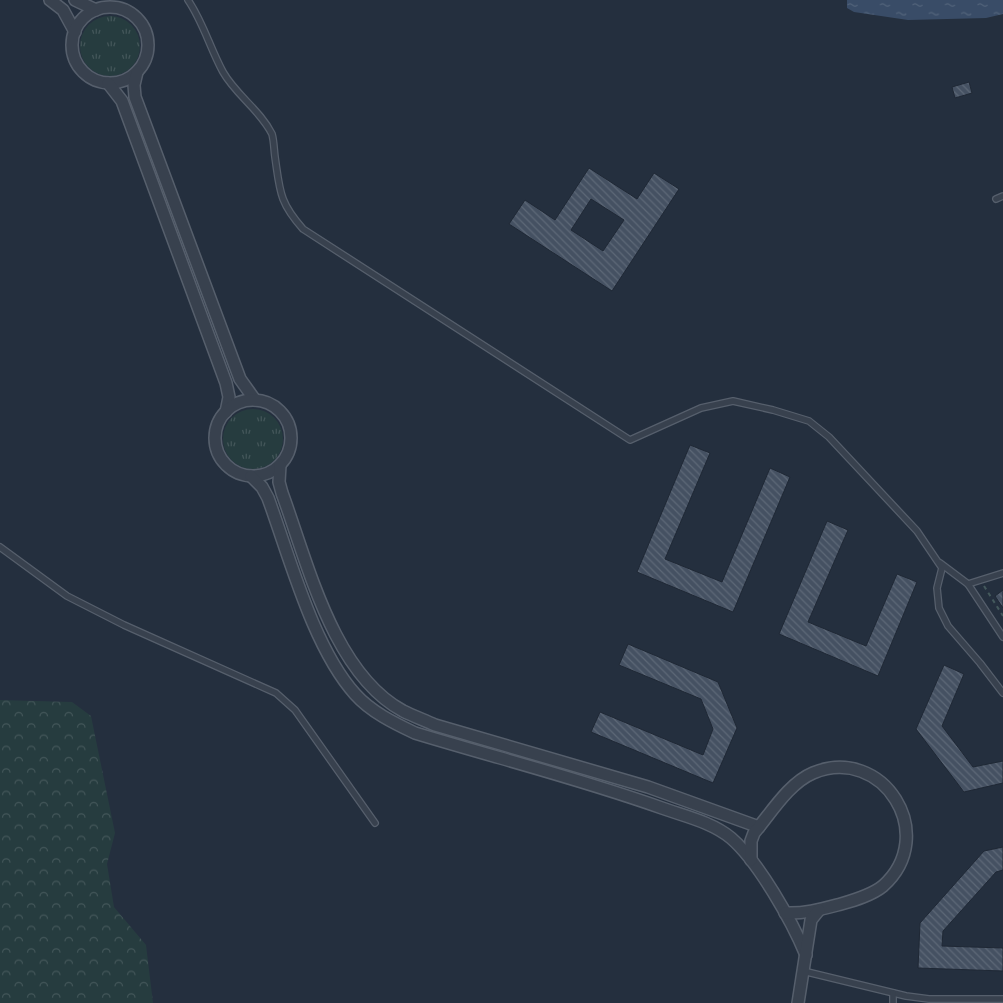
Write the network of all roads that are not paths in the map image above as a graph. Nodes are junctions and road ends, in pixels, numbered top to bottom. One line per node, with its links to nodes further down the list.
1 (50, 0): 5 (street)
2 (75, 0): 4 (street)
3 (188, 0): 15 (lane)
4 (96, 10): 5 (street); 6 (street)
5 (75, 32): 7 (street)
6 (137, 72): 7 (street); 10 (street)
7 (108, 83): 11 (street)
8 (1003, 196): 9 (lane)
9 (996, 199)
10 (255, 400): 11 (street); 12 (street)
11 (226, 412): 13 (street)
12 (280, 465): 13 (street); 21 (street)
13 (251, 476): 22 (street)
14 (0, 547): 20 (lane)
15 (937, 561): 17 (lane); 19 (lane)
16 (1003, 573): 17 (lane)
17 (968, 584): 18 (lane)
18 (1003, 637)
19 (1003, 693)
20 (375, 823)
21 (759, 827): 22 (street); 23 (street)
22 (751, 860): 24 (street)
23 (819, 910): 24 (street); 25 (street)
24 (785, 913): 25 (street)
25 (806, 955): 26 (street)
26 (803, 971): 27 (lane); 29 (street)
27 (893, 993): 28 (lane); 30 (lane)
28 (1003, 999)
29 (798, 1003)
30 (893, 1003)

